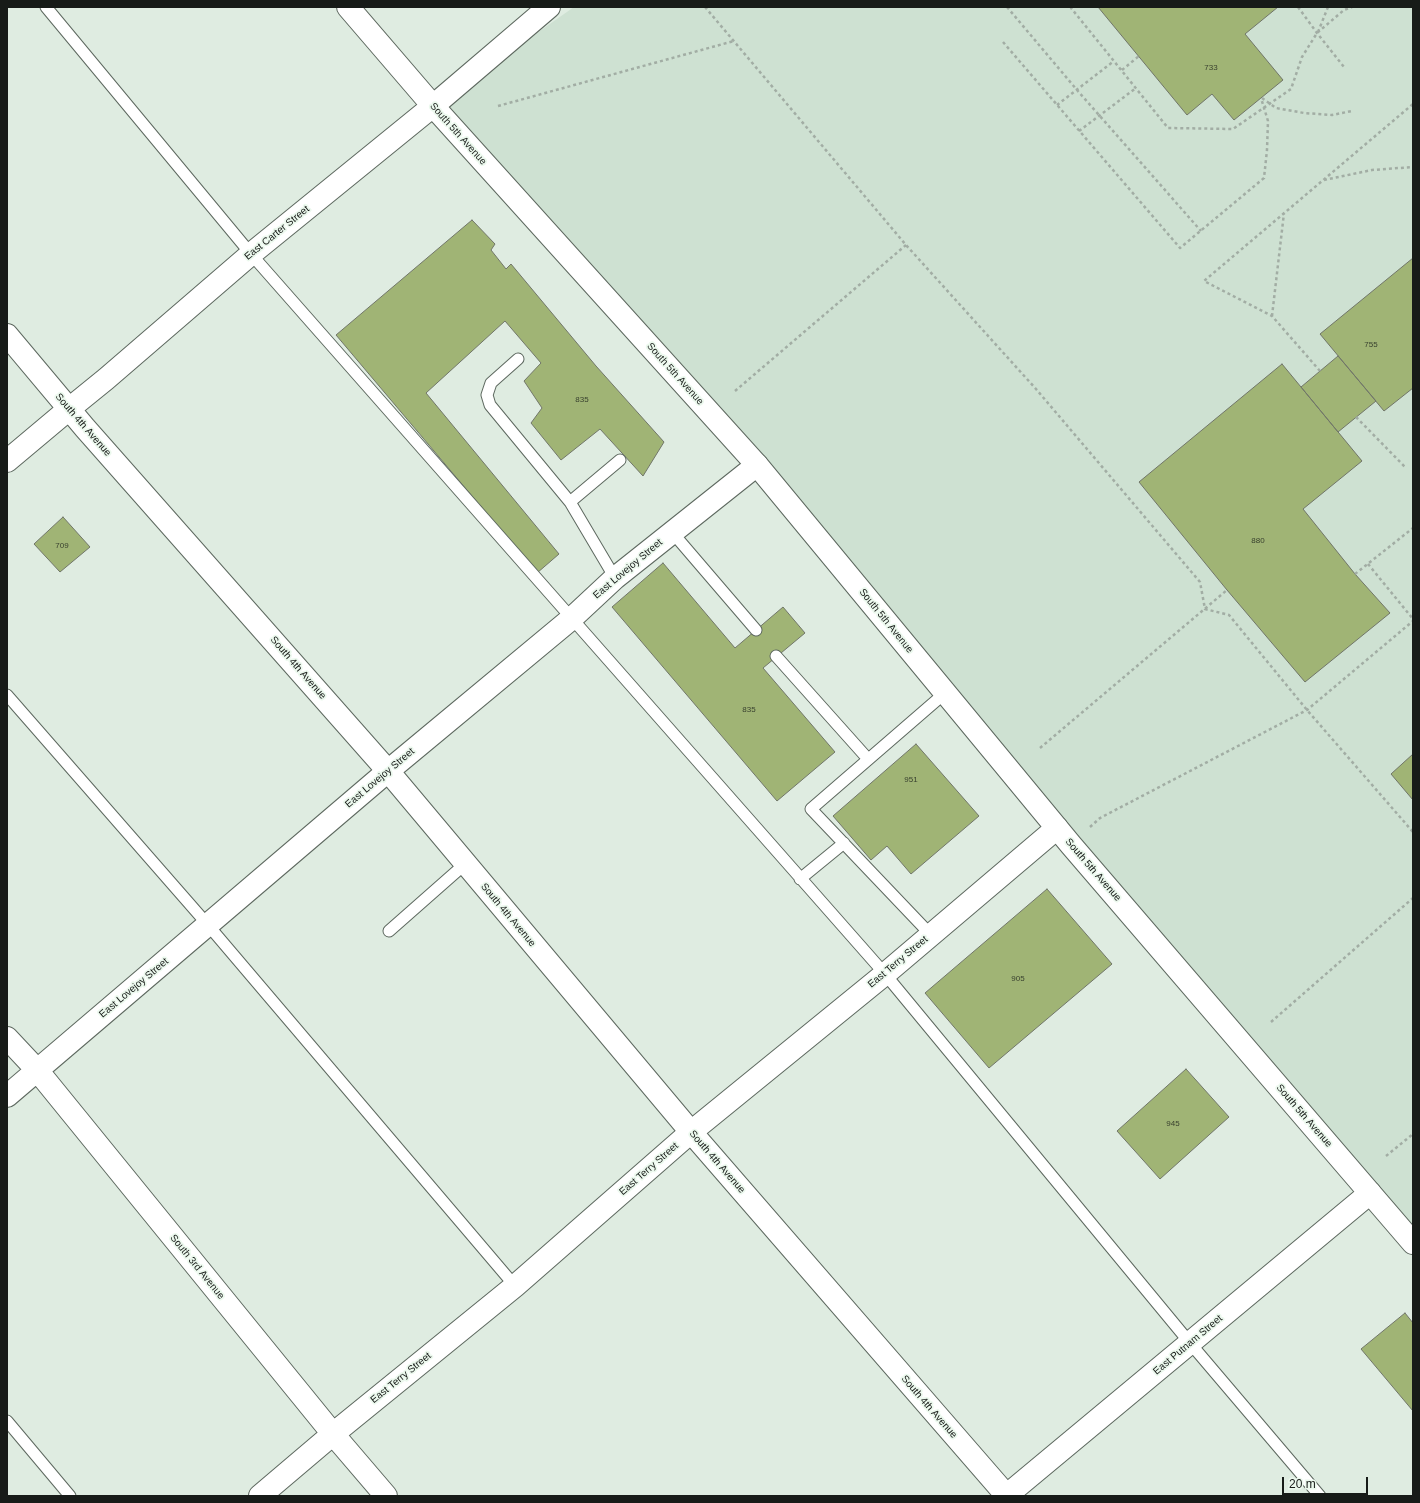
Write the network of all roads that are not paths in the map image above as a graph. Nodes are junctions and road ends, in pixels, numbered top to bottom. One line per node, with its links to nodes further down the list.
1 (46, 7): 5 (lane)
2 (348, 7): 4 (street, South 5th Avenue)
3 (549, 7): 4 (street, East Carter Street)
4 (433, 106): 5 (street, East Carter Street); 11 (street, South 5th Avenue)
5 (251, 254): 8 (street, East Carter Street); 15 (lane)
6 (7, 335): 8 (street, South 4th Avenue)
7 (518, 359): 12 (lane)
8 (69, 409): 10 (street, East Carter Street); 21 (street, South 4th Avenue)
9 (620, 460): 12 (lane)
10 (7, 461)
11 (757, 465): 13 (street, East Lovejoy Street); 18 (street, South 5th Avenue)
12 (570, 502): 14 (lane)
13 (672, 532): 14 (street, East Lovejoy Street); 16 (lane)
14 (615, 578): 15 (street, East Lovejoy Street)
15 (571, 619): 21 (street, East Lovejoy Street); 25 (lane)
16 (756, 630)
17 (776, 656): 20 (lane)
18 (945, 693): 20 (lane); 22 (street, South 5th Avenue)
19 (7, 696): 26 (lane)
20 (868, 759): 23 (lane)
21 (388, 771): 24 (street, South 4th Avenue); 26 (street, East Lovejoy Street)
22 (1057, 828): 28 (street, East Terry Street); 34 (street, South 5th Avenue)
23 (844, 843): 25 (lane); 28 (lane)
24 (465, 864): 27 (lane); 33 (street, South 4th Avenue)
25 (800, 878): 29 (lane)
26 (208, 925): 31 (street, East Lovejoy Street); 36 (lane)
27 (389, 931)
28 (931, 935): 29 (street, East Terry Street)
29 (885, 974): 33 (street, East Terry Street); 37 (lane)
30 (7, 1038): 31 (street, South 3rd Avenue)
31 (37, 1070): 32 (street, East Lovejoy Street); 39 (street, South 3rd Avenue)
32 (7, 1096)
33 (691, 1132): 36 (street, East Terry Street); 43 (street, South 4th Avenue)
34 (1370, 1193): 35 (street, South 5th Avenue); 37 (street, East Putnam Street)
35 (1413, 1244)
36 (515, 1286): 39 (street, East Terry Street)
37 (1190, 1343): 43 (street, East Putnam Street); 44 (lane)
38 (7, 1422): 40 (lane)
39 (333, 1434): 41 (street, East Terry Street); 42 (street, South 3rd Avenue)
40 (70, 1496)
41 (260, 1496)
42 (386, 1496)
43 (1007, 1496)
44 (1320, 1496)

